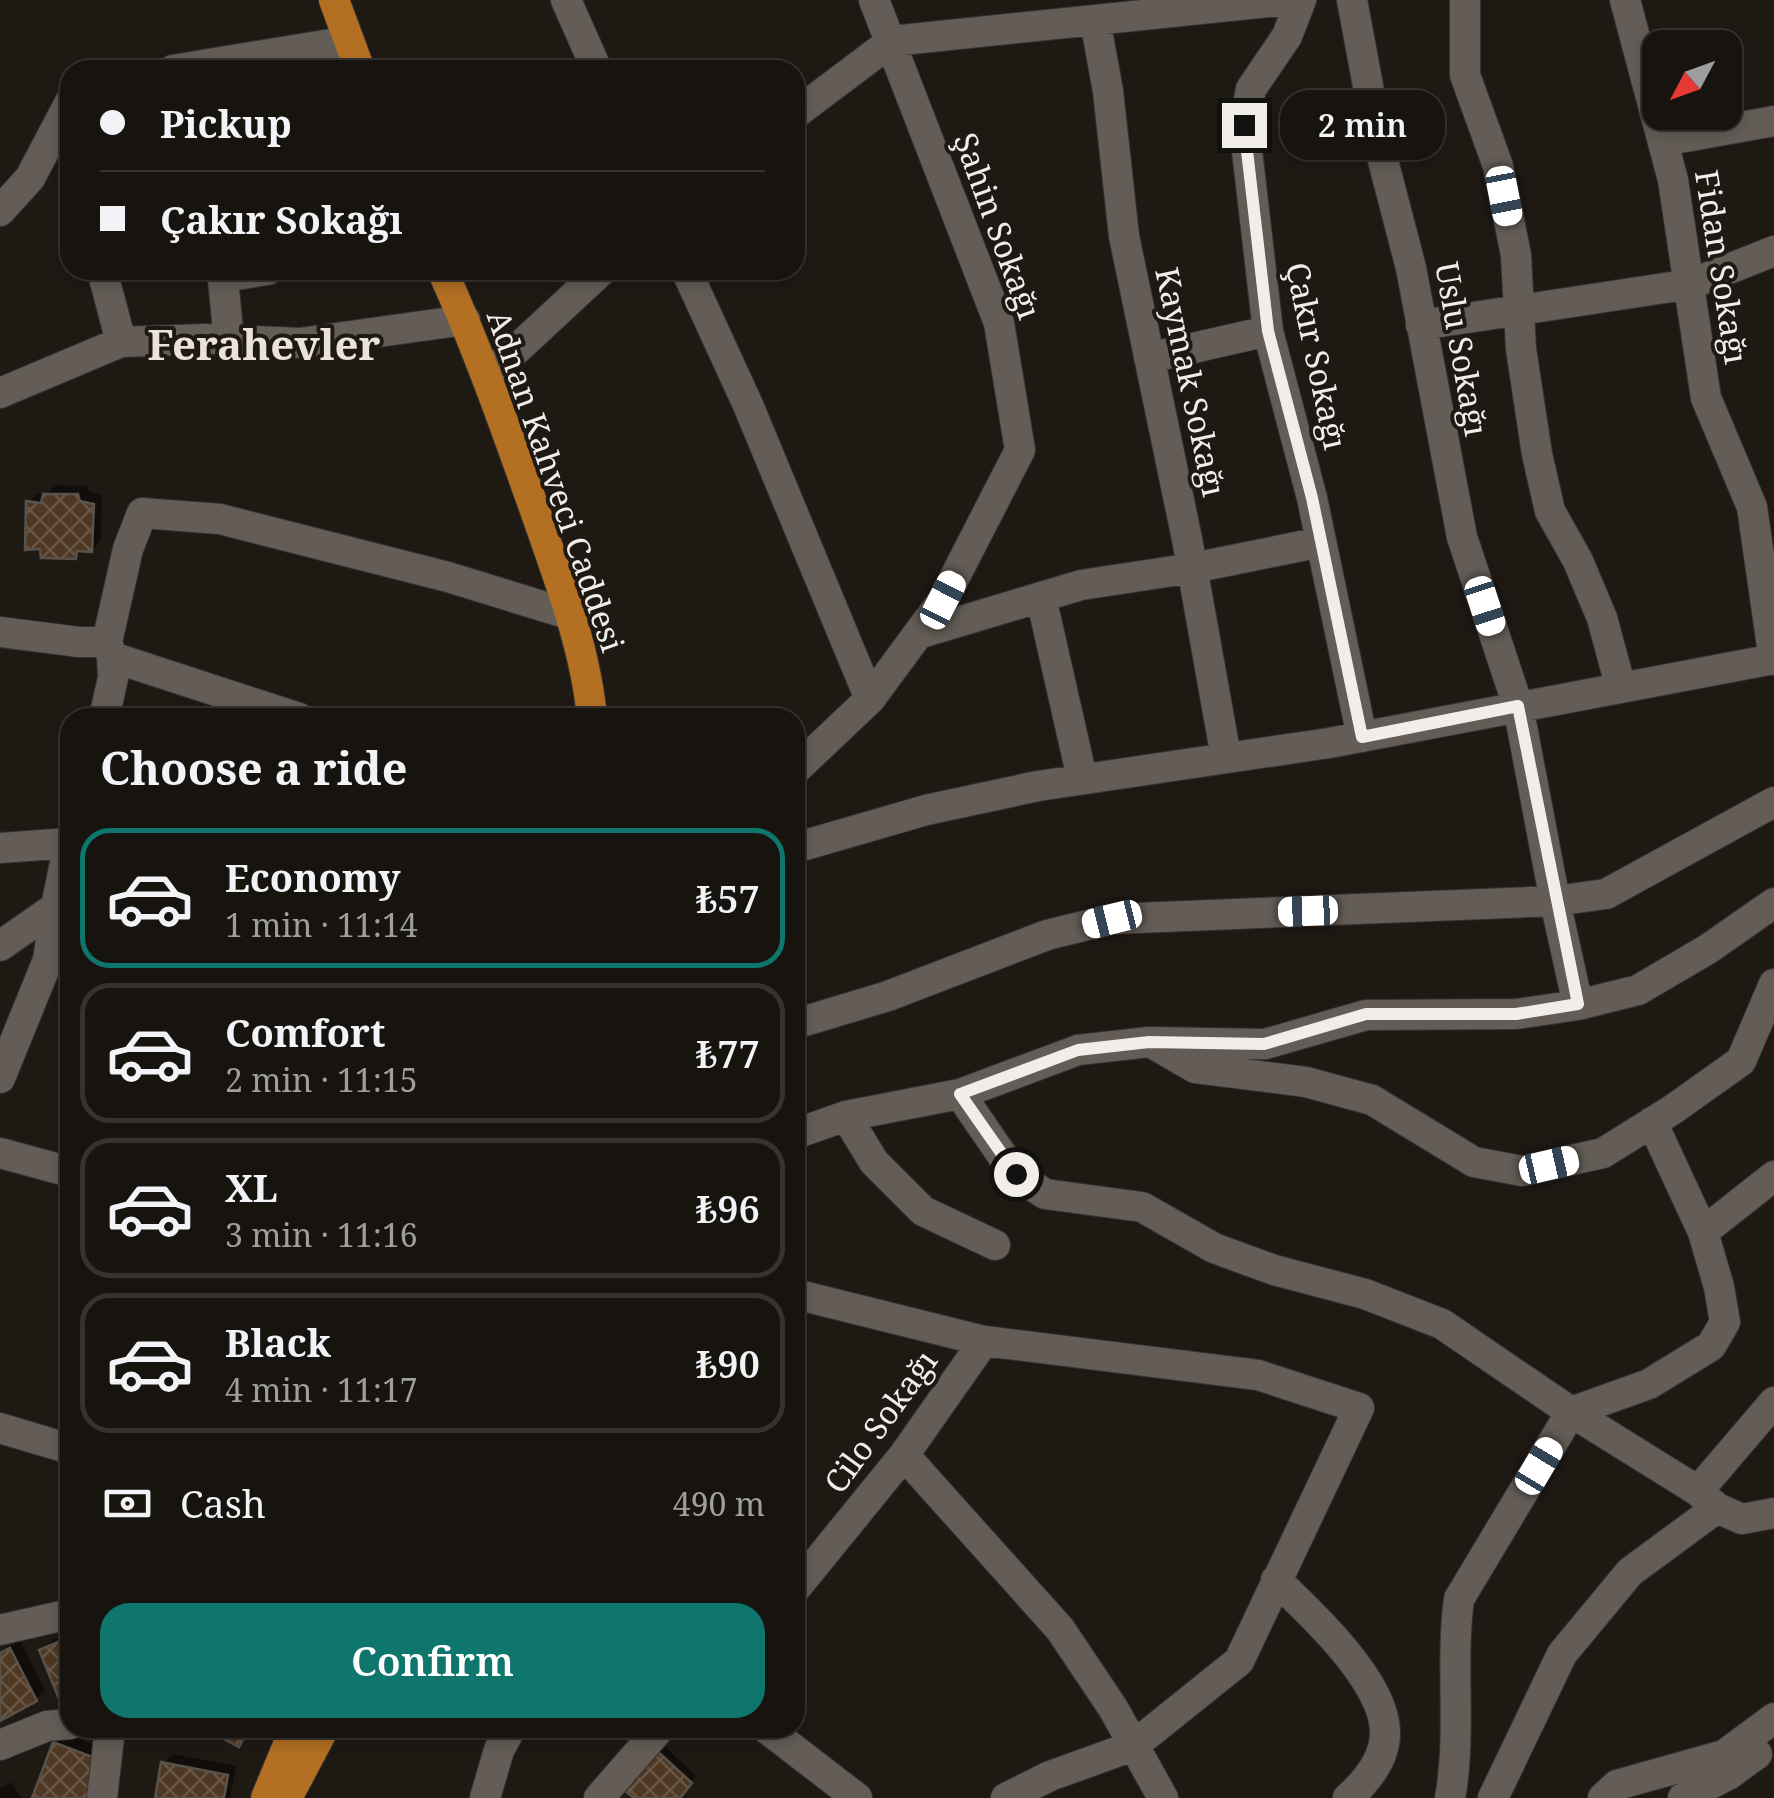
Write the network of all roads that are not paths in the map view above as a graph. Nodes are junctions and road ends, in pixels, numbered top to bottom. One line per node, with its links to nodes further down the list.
1 (334, 0): 11 (main road)
2 (566, 0): 13 (street)
3 (874, 0): 10 (street, Şahin Sokağı)
4 (1288, 0): 9 (street)
5 (1301, 0): 29 (street, Çakır Sokağı)
6 (1352, 0): 28 (street, Uslu Sokağı)
7 (1464, 0): 26 (street)
8 (1625, 0): 17 (street, Fidan Sokağı)
9 (1095, 20): 10 (street); 32 (street, Kaymak Sokağı)
10 (892, 41): 14 (street); 40 (street, Şahin Sokağı)
11 (354, 56): 12 (street)
12 (300, 60)
13 (593, 60)
14 (805, 106)
15 (60, 122): 18 (street)
16 (1774, 122): 17 (street)
17 (1663, 142): 25 (street, Fidan Sokağı)
18 (0, 211)
19 (1774, 250): 25 (street)
20 (105, 280): 31 (street)
21 (224, 280): 30 (street)
22 (447, 280): 27 (main road, Adnan Kahveci Caddesi)
23 (591, 280): 33 (street)
24 (691, 280): 44 (street)
25 (1690, 284): 26 (street); 42 (street, Fidan Sokağı)
26 (1519, 312): 28 (street); 43 (street)
27 (465, 320): 30 (street); 33 (main road, Adnan Kahveci Caddesi)
28 (1421, 325): 45 (street, Uslu Sokağı)
29 (1268, 331): 32 (street); 35 (street, Çakır Sokağı)
30 (229, 340): 31 (street)
31 (121, 342): 34 (street)
32 (1149, 358): 36 (street, Kaymak Sokağı)
33 (488, 376): 38 (main road, Adnan Kahveci Caddesi)
34 (0, 393)
35 (1320, 542): 36 (street); 49 (street, Çakır Sokağı)
36 (1193, 568): 37 (street); 50 (street, Kaymak Sokağı)
37 (1042, 597): 40 (street); 52 (street)
38 (568, 614): 41 (street); 48 (main road, Adnan Kahveci Caddesi)
39 (0, 632): 41 (street)
40 (918, 634): 44 (street, Şahin Sokağı)
41 (110, 649): 46 (street); 47 (street)
42 (1774, 660): 43 (street)
43 (1621, 688): 45 (street)
44 (870, 699): 51 (street, Şahin Sokağı)
45 (1518, 706): 49 (street); 58 (street, Uslu Sokağı)
46 (106, 708)
47 (272, 708)
48 (591, 708)
49 (1362, 737): 50 (street)
50 (1226, 757): 52 (street)
51 (805, 761)
52 (1082, 778): 55 (street)
53 (1774, 802): 58 (street)
54 (60, 843): 56 (street)
55 (805, 845)
56 (0, 848)
57 (60, 888): 60 (street)
58 (1555, 900): 64 (street, Uslu Sokağı); 65 (street)
59 (1774, 903): 64 (street)
60 (56, 907): 61 (street); 62 (street)
61 (0, 946)
62 (59, 964): 67 (street)
63 (1774, 984): 70 (street)
64 (1578, 1004): 66 (street)
65 (805, 1021)
66 (1149, 1042): 68 (street); 70 (street)
67 (0, 1078)
68 (960, 1094): 69 (street); 80 (street)
69 (846, 1116): 71 (street); 76 (street)
70 (1652, 1122): 75 (street)
71 (805, 1130)
72 (0, 1153): 73 (street)
73 (60, 1169)
74 (1774, 1176): 75 (street)
75 (1703, 1232): 80 (street)
76 (994, 1246)
77 (805, 1296): 78 (street)
78 (984, 1341): 83 (street, Cilo Sokağı); 87 (street)
79 (1774, 1402): 84 (street)
80 (1572, 1412): 84 (street); 110 (street)
81 (0, 1428): 82 (street)
82 (60, 1446)
83 (904, 1455): 86 (street, Cilo Sokağı); 100 (street)
84 (1708, 1500): 85 (street); 111 (street)
85 (1774, 1513)
86 (805, 1577)
87 (1276, 1580): 100 (street); 109 (street)
88 (60, 1616): 89 (street)
89 (0, 1630)
90 (1774, 1718): 112 (street)
91 (60, 1725): 99 (street)
92 (109, 1738): 101 (street)
93 (291, 1738): 102 (main road)
94 (319, 1738): 103 (main road)
95 (505, 1738): 104 (street)
96 (651, 1738): 105 (street)
97 (779, 1738): 106 (street)
98 (1774, 1741): 113 (street)
99 (0, 1745)
100 (1134, 1746): 107 (street); 108 (street)
101 (102, 1798)
102 (266, 1798)
103 (288, 1798)
104 (485, 1798)
105 (598, 1798)
106 (857, 1798)
107 (1006, 1798)
108 (1163, 1798)
109 (1348, 1798)
110 (1450, 1798)
111 (1493, 1798)
112 (1603, 1798)
113 (1683, 1798)

